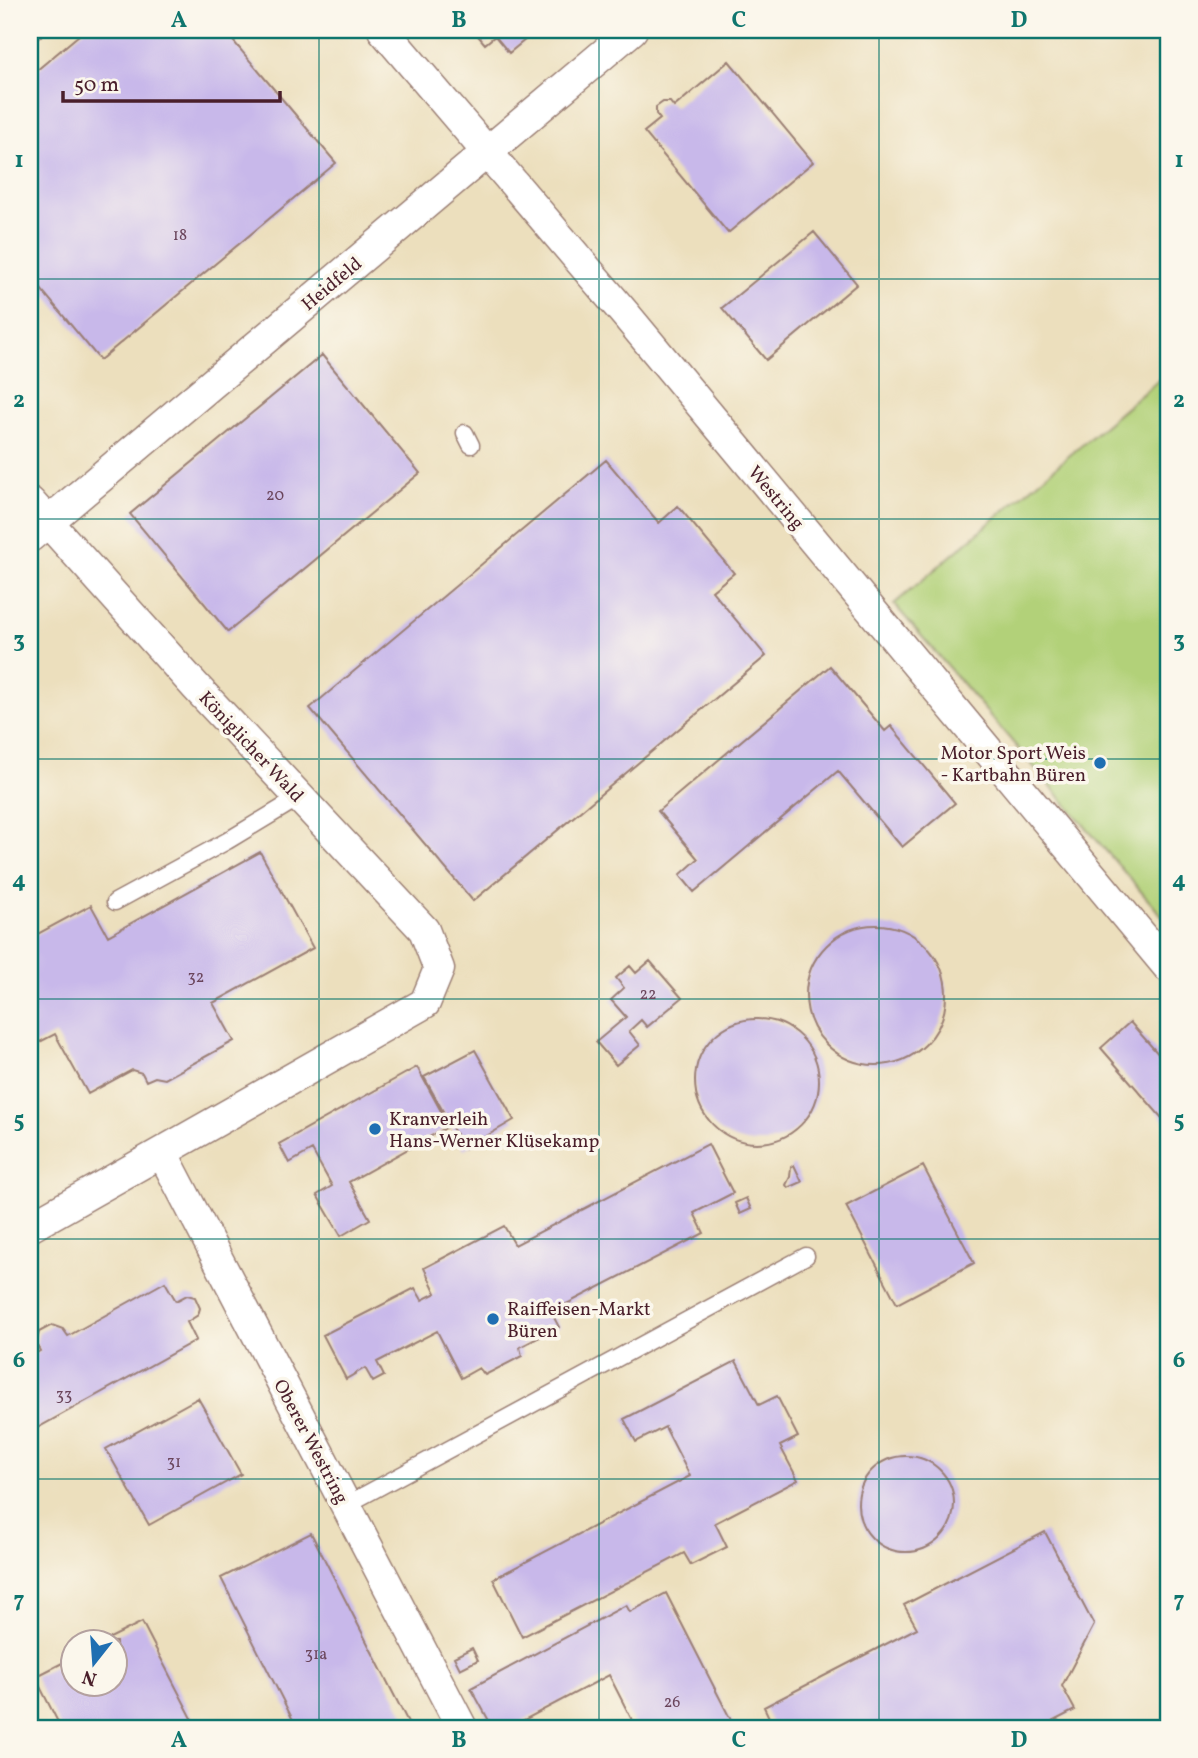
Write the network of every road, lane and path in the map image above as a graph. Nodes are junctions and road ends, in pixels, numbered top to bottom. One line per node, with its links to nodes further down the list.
1 (35, 30): 4 (lane)
2 (383, 30): 5 (street, Westring)
3 (632, 30): 5 (street, Heidfeld)
4 (30, 33)
5 (486, 152): 6 (street, Heidfeld); 9 (street, Westring)
6 (36, 520): 7 (street, Königlicher Wald)
7 (300, 797): 8 (lane); 10 (street, Königlicher Wald)
8 (115, 902)
9 (1168, 967)
10 (163, 1154): 11 (street); 13 (street, Oberer Westring)
11 (30, 1227)
12 (806, 1256): 13 (lane)
13 (346, 1505): 14 (street, Oberer Westring)
14 (462, 1728)

